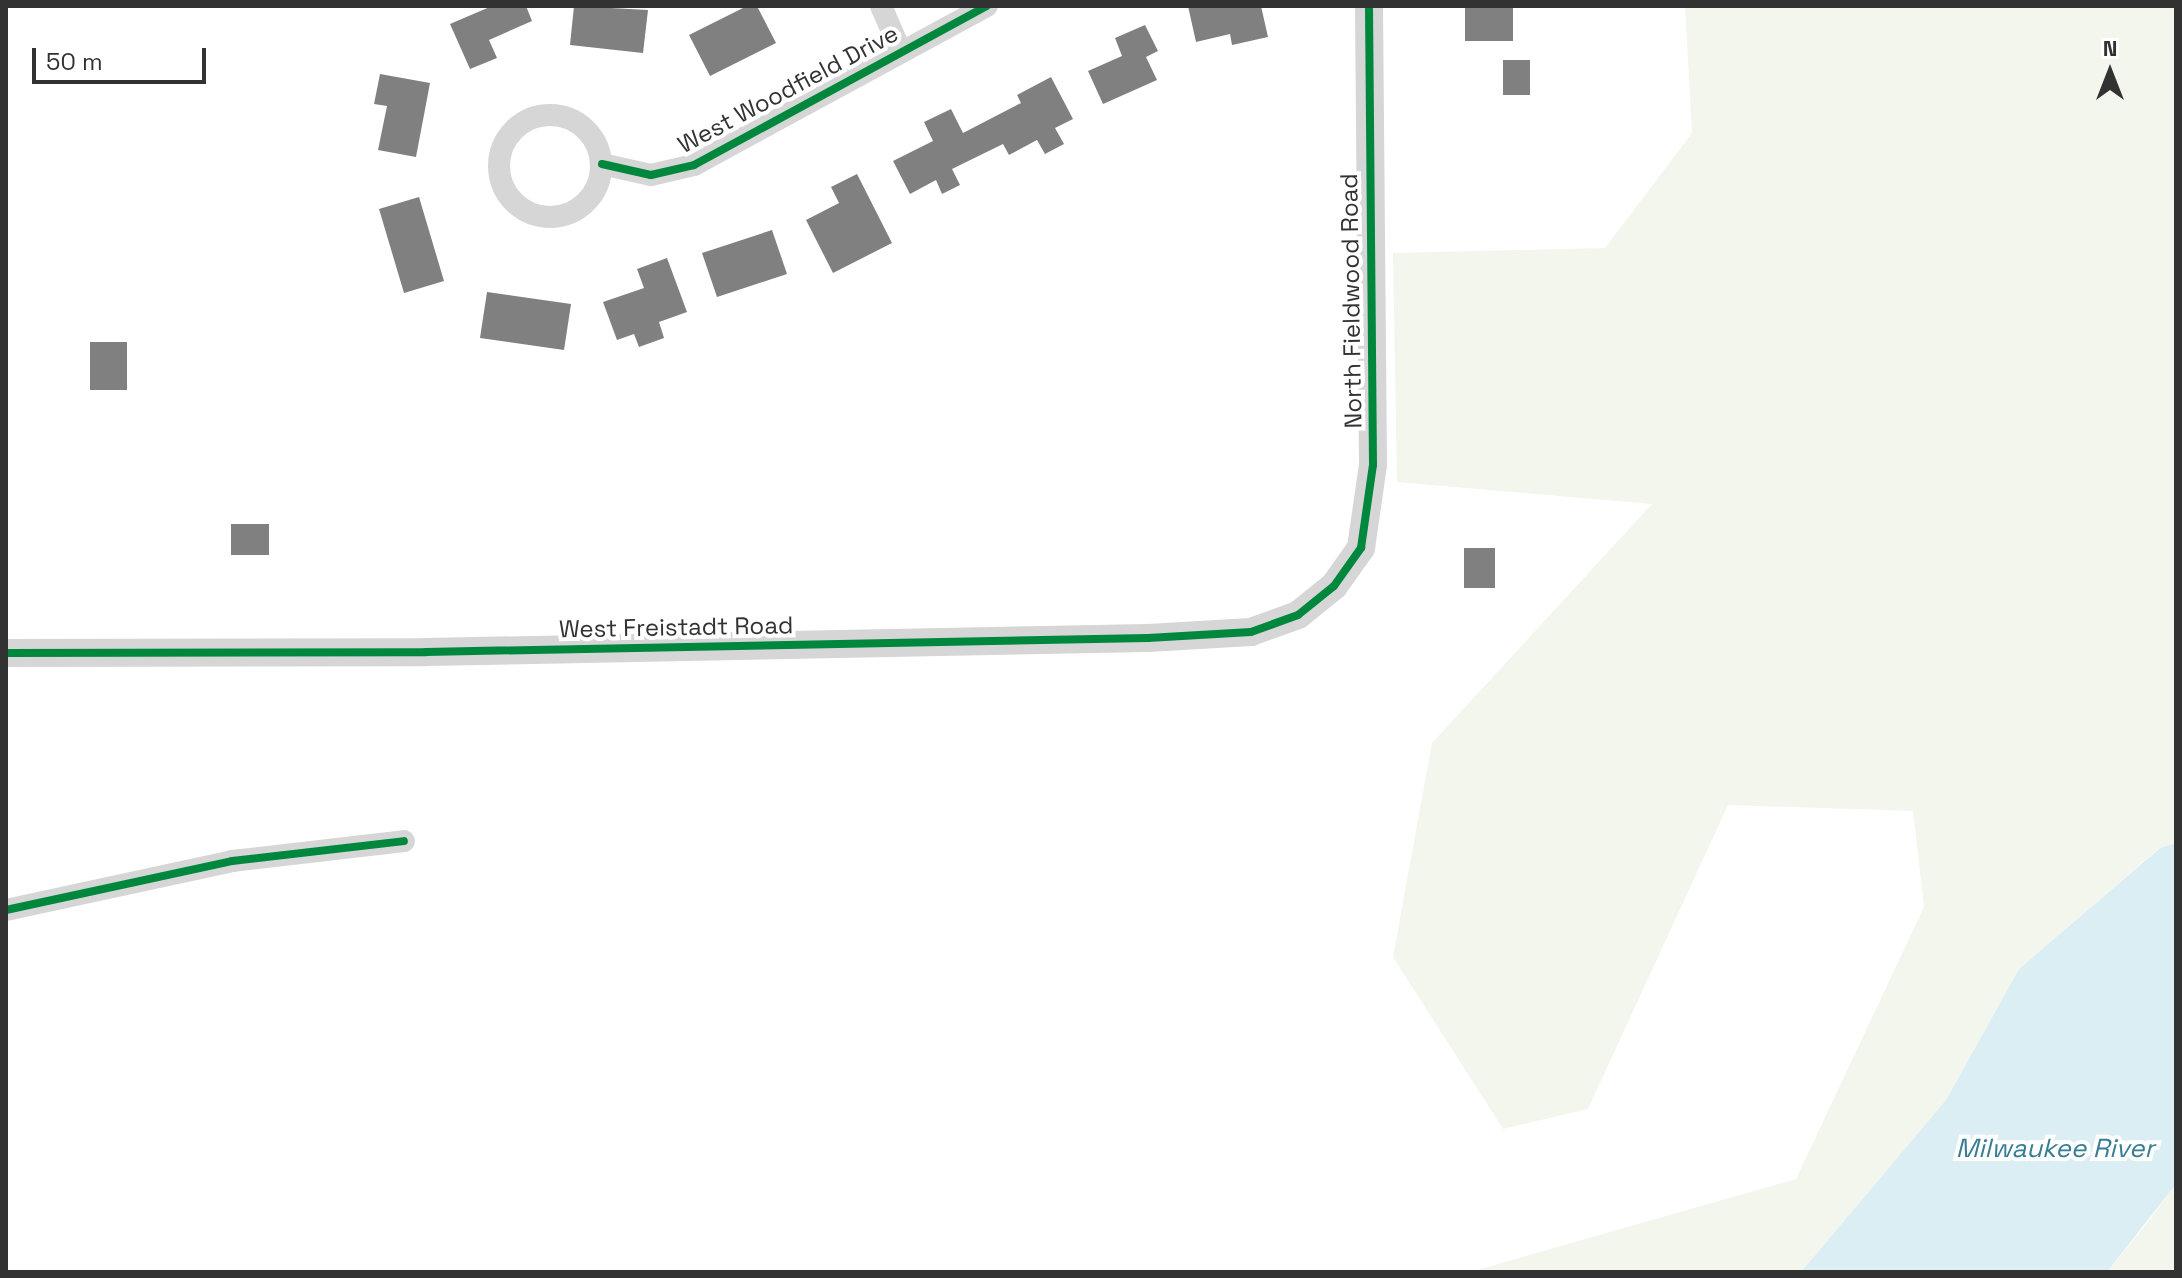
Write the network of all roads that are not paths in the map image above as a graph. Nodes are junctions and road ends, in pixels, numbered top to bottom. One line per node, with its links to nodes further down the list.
1 (881, 6): 4 (street)
2 (987, 6): 4 (street, West Woodfield Drive)
3 (1369, 6): 6 (street, North Fieldwood Road)
4 (901, 52): 5 (street, West Woodfield Drive)
5 (602, 164): 5 (street)
6 (1334, 586): 7 (street, West Freistadt Road)
7 (6, 653)
8 (404, 841): 9 (street)
9 (6, 910)

